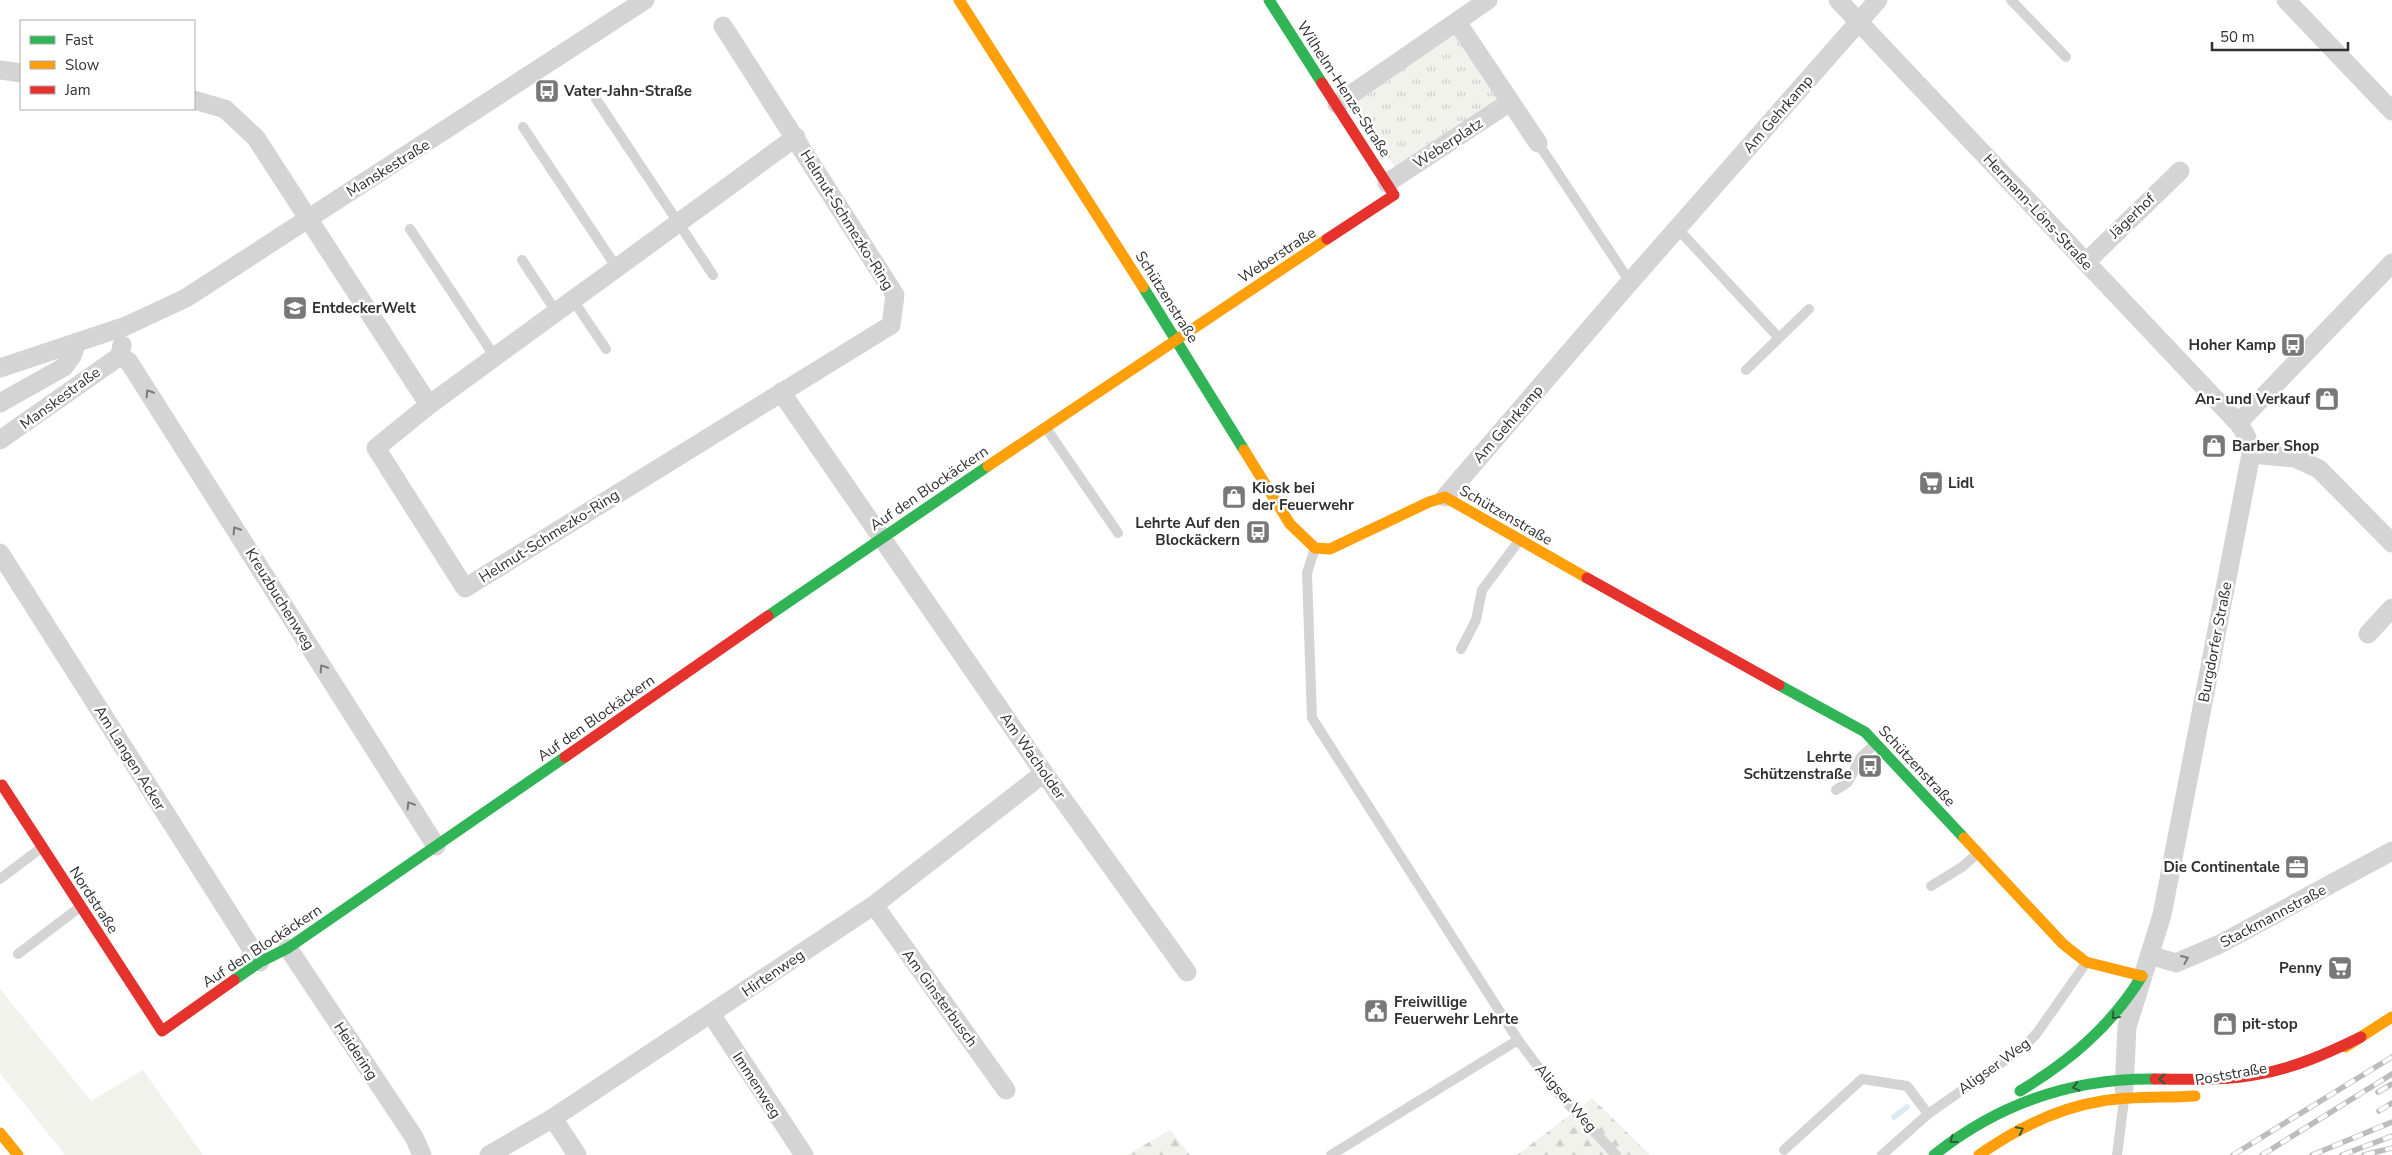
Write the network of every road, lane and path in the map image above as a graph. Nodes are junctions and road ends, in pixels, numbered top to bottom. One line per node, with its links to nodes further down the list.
1 (645, 0): 25 (street, Manskestraße)
2 (960, 0): 40 (main road, Schützenstraße)
3 (1269, 0): 18 (main road, Wilhelm-Henze-Straße)
4 (1488, 0): 9 (street)
5 (1838, 0): 10 (street, Hermann-Löns-Straße)
6 (1878, 0): 10 (street, Am Gehrkamp)
7 (2011, 0): 12 (lane)
8 (2286, 0): 19 (street)
9 (1456, 22): 17 (street); 18 (street)
10 (1859, 22): 27 (street, Am Gehrkamp); 30 (street, Hermann-Löns-Straße)
11 (723, 26): 21 (street, Helmut-Schmezko-Ring)
12 (2066, 56)
13 (0, 70): 14 (street)
14 (20, 73)
15 (596, 99): 26 (lane)
16 (195, 100): 25 (street)
17 (1510, 102): 22 (street); 24 (street, Weberplatz)
18 (1337, 104): 24 (main road, Wilhelm-Henze-Straße)
19 (2392, 111)
20 (523, 126): 32 (lane)
21 (796, 137): 26 (street, Helmut-Schmezko-Ring); 47 (street, Helmut-Schmezko-Ring)
22 (1538, 143): 34 (lane)
23 (2180, 171): 30 (street, Jägerhof)
24 (1391, 189): 40 (main road, Weberstraße)
25 (308, 218): 38 (street, Manskestraße); 49 (street)
26 (680, 223): 32 (street, Helmut-Schmezko-Ring); 33 (lane)
27 (1677, 228): 34 (street, Am Gehrkamp); 39 (lane)
28 (410, 229): 44 (lane)
29 (522, 260): 37 (lane)
30 (2086, 262): 50 (street, Hermann-Löns-Straße)
31 (2392, 264): 50 (street)
32 (618, 268): 35 (street, Helmut-Schmezko-Ring)
33 (713, 275)
34 (1630, 282): 54 (street, Am Gehrkamp)
35 (573, 300): 37 (street, Helmut-Schmezko-Ring); 42 (lane)
36 (1809, 309): 39 (lane)
37 (557, 313): 44 (street, Helmut-Schmezko-Ring)
38 (126, 326): 41 (street, Manskestraße); 43 (street)
39 (1779, 338): 46 (lane)
40 (1176, 339): 51 (main road, Auf den Blockäckern); 59 (main road, Schützenstraße)
41 (76, 342): 45 (street); 48 (street, Manskestraße)
42 (606, 349)
43 (120, 356): 52 (street, Manskestraße); 68 (street, Kreuzbuchenweg, one-way to 43)
44 (495, 357): 49 (street, Helmut-Schmezko-Ring)
45 (0, 368)
46 (1746, 370)
47 (781, 392): 49 (street, Helmut-Schmezko-Ring); 56 (street)
48 (0, 403)
49 (429, 405)
50 (2238, 423): 53 (street, Burgdorfer Straße)
51 (1045, 427): 55 (lane); 56 (main road, Auf den Blockäckern)
52 (0, 440)
53 (2251, 454): 58 (street); 78 (street, Burgdorfer Straße)
54 (1445, 498): 57 (main road, Schützenstraße); 59 (main road, Schützenstraße)
55 (1118, 533)
56 (882, 538): 65 (street, Am Wacholder); 68 (main road, Auf den Blockäckern)
57 (1519, 542): 63 (lane); 64 (main road, Schützenstraße)
58 (2392, 544)
59 (1315, 548): 87 (lane, Aligser Weg)
60 (0, 553): 79 (street, Am Langen Acker)
61 (2392, 608): 62 (street)
62 (2368, 634)
63 (1461, 649)
64 (1875, 743): 67 (lane); 71 (main road, Schützenstraße)
65 (1044, 773): 74 (street, Hirtenweg); 81 (street, Am Wacholder)
66 (2, 790): 69 (main road, Nordstraße)
67 (1836, 790)
68 (436, 846): 76 (main road, Auf den Blockäckern)
69 (42, 847): 72 (lane); 75 (main road, Nordstraße)
70 (2392, 851): 78 (street, Stackmannstraße, one-way to 70)
71 (1977, 853): 73 (lane); 80 (main road, Schützenstraße)
72 (0, 880)
73 (1931, 886)
74 (874, 905): 83 (street, Hirtenweg); 90 (street, Am Ginsterbusch)
75 (81, 906): 77 (lane); 85 (main road, Nordstraße)
76 (288, 948): 79 (main road, Auf den Blockäckern); 99 (street, Heidering)
77 (18, 954)
78 (2150, 956): 82 (street, Burgdorfer Straße)
79 (260, 962): 85 (main road, Auf den Blockäckern)
80 (2086, 962): 82 (main road, Schützenstraße); 93 (lane, Aligser Weg)
81 (1187, 972)
82 (2142, 976): 88 (street, Burgdorfer Straße); 95 (main road, one-way to 95)
83 (711, 1014): 94 (street, Hirtenweg); 102 (street, Immenweg)
84 (2392, 1018): 86 (main road, Poststraße)
85 (162, 1030)
86 (2361, 1037): 88 (main road, Poststraße, one-way to 88); 89 (main road, Poststraße)
87 (1518, 1040): 103 (lane); 104 (lane, Aligser Weg)
88 (2125, 1079): 92 (street, Burgdorfer Straße); 95 (main road, one-way to 95)
89 (2263, 1086)
90 (1006, 1090)
91 (2204, 1095): 92 (main road, Poststraße)
92 (2124, 1099): 107 (main road, one-way to 92); 108 (lane)
93 (1928, 1114): 97 (lane); 105 (lane, Aligser Weg)
94 (553, 1118): 100 (street, Hirtenweg); 101 (street)
95 (1973, 1125): 106 (main road, one-way to 106)
96 (0, 1133): 98 (main road)
97 (1784, 1150)
98 (18, 1155)
99 (422, 1155)
100 (489, 1155)
101 (577, 1155)
102 (804, 1155)
103 (1330, 1155)
104 (1616, 1155)
105 (1882, 1155)
106 (1934, 1155)
107 (1979, 1155)
108 (2116, 1155)

